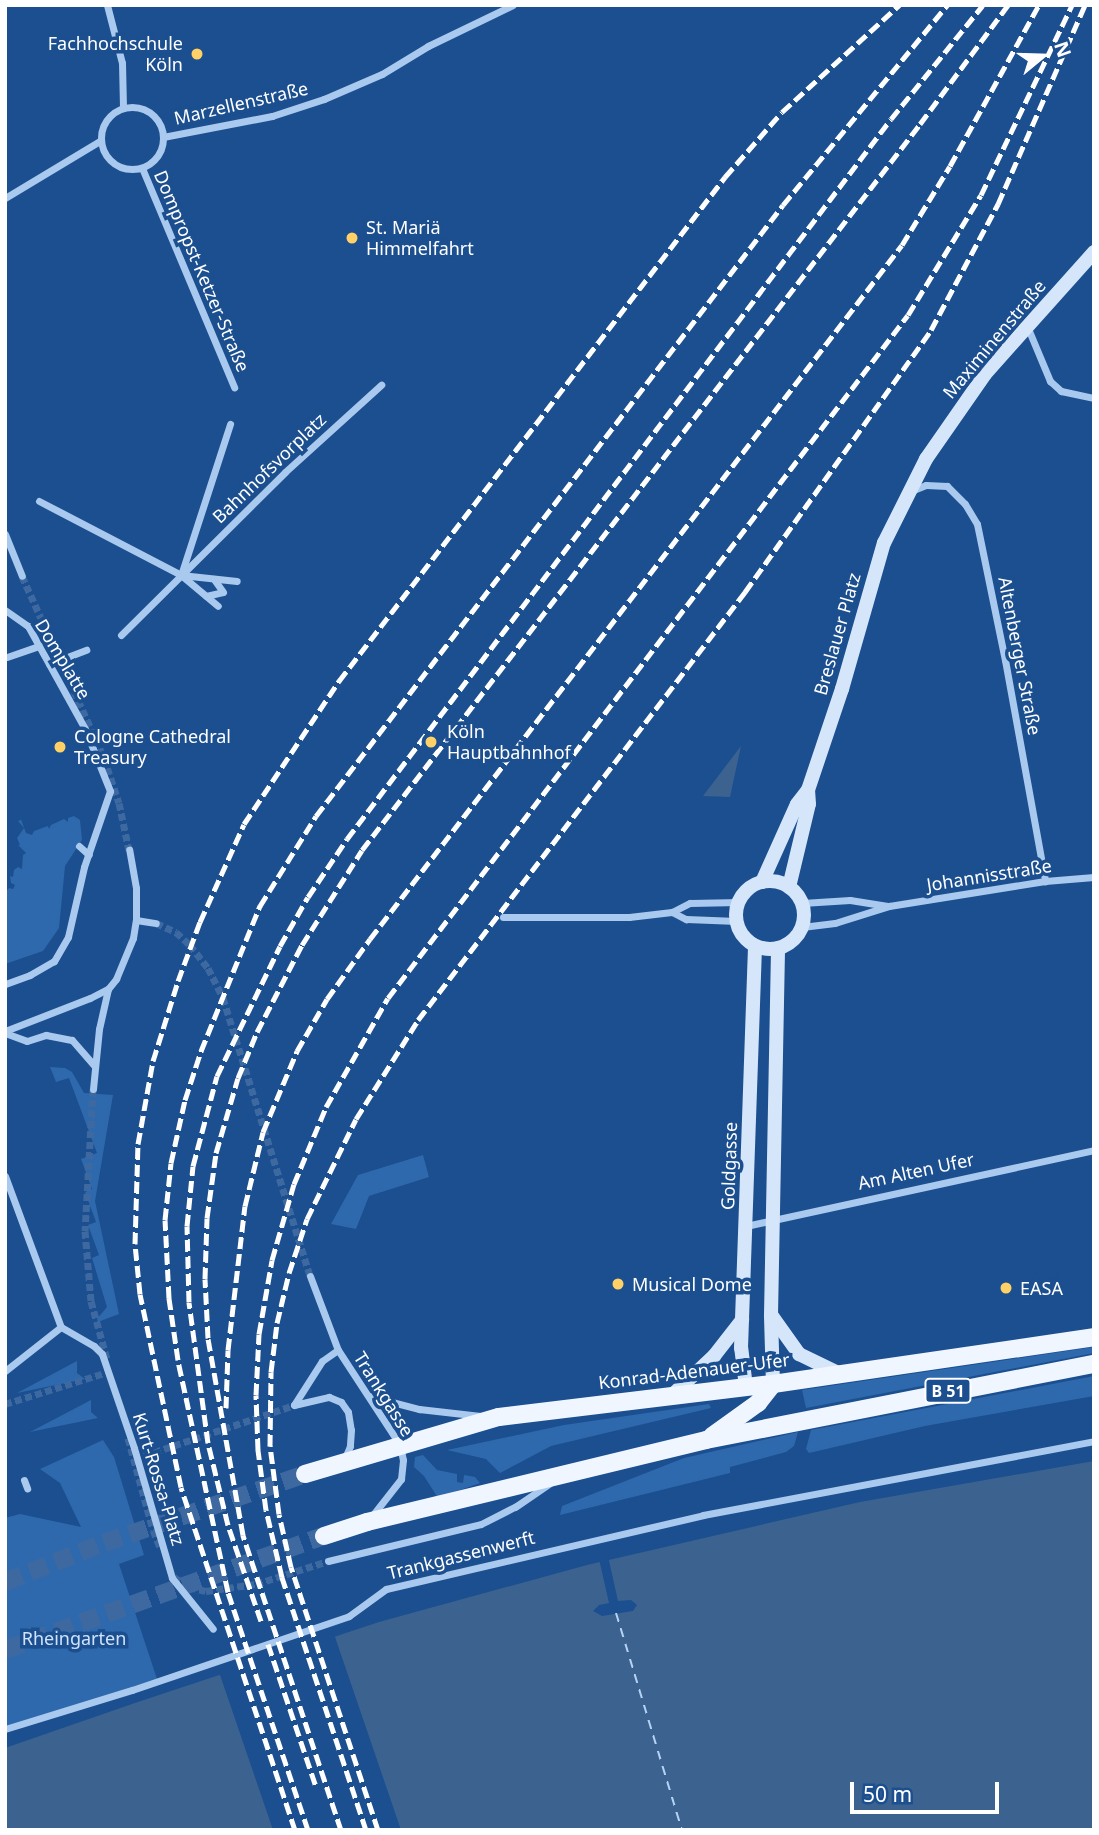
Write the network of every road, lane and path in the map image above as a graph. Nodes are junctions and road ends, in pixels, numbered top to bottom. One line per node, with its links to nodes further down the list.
1 (107, 5): 3 (street)
2 (510, 6): 4 (street, Marzellenstraße)
3 (123, 108): 4 (street); 5 (street)
4 (163, 137): 6 (street)
5 (100, 141): 6 (street); 7 (street)
6 (142, 168): 11 (street, Dompropst-Ketzer-Straße)
7 (5, 198)
8 (1094, 252): 9 (main road, Maximinenstraße)
9 (1027, 325): 12 (street); 14 (main road, Maximinenstraße)
10 (381, 385): 17 (street, Bahnhofsvorplatz)
11 (234, 387)
12 (1094, 398)
13 (230, 424): 17 (street, Bahnhofsvorplatz)
14 (911, 492): 29 (main road, Breslauer Platz); 34 (street, Altenberger Straße)
15 (39, 501): 17 (street)
16 (5, 534): 18 (street)
17 (181, 575): 19 (street); 21 (street); 24 (street, Bahnhofsvorplatz)
18 (22, 576)
19 (214, 579): 20 (street); 21 (street)
20 (235, 581)
21 (206, 596): 22 (street)
22 (216, 606)
23 (5, 610): 25 (street, Domplatte)
24 (121, 635)
25 (39, 646): 27 (street); 28 (street, Domplatte)
26 (86, 650): 28 (street)
27 (7, 657)
28 (49, 664): 32 (street, Domplatte)
29 (808, 790): 35 (main road, Breslauer Platz); 36 (main road, Breslauer Platz)
30 (79, 846): 32 (street)
31 (129, 850): 42 (street)
32 (90, 852): 48 (street, Domplatte)
33 (1094, 877): 34 (street, Johannisstraße)
34 (1045, 881): 39 (street, Johannisstraße)
35 (762, 882): 36 (main road); 37 (main road)
36 (789, 887): 38 (main road)
37 (738, 902): 40 (street); 43 (main road)
38 (802, 903): 39 (street, Johannisstraße); 45 (main road)
39 (888, 906): 45 (street, Johannisstraße)
40 (672, 912): 41 (street); 43 (street)
41 (503, 918)
42 (136, 920): 44 (street); 49 (street)
43 (737, 921): 46 (main road)
44 (156, 923)
45 (802, 927): 47 (main road)
46 (755, 946): 47 (main road); 56 (main road, Goldgasse)
47 (778, 948): 55 (main road)
48 (5, 984)
49 (108, 989): 50 (street); 51 (street)
50 (5, 1032): 51 (street)
51 (94, 1065): 52 (street)
52 (93, 1089)
53 (1094, 1150): 55 (street, Am Alten Ufer)
54 (5, 1176): 60 (street)
55 (773, 1218): 56 (street, Am Alten Ufer); 58 (main road)
56 (746, 1226): 59 (main road, Goldgasse)
57 (310, 1276): 62 (street, Trankgasse)
58 (771, 1315): 65 (main road); 66 (main road)
59 (743, 1319): 67 (main road, Goldgasse); 69 (main road)
60 (61, 1327): 64 (street); 84 (street, Kurt-Rossa-Platz)
61 (1094, 1337): 65 (main road, Konrad-Adenauer-Ufer / B 51)
62 (338, 1350): 68 (street, Trankgasse); 76 (street)
63 (1094, 1364): 72 (main road, B 51)
64 (5, 1371)
65 (840, 1374): 66 (main road, Konrad-Adenauer-Ufer / B 51)
66 (773, 1384): 67 (main road, Konrad-Adenauer-Ufer / B 51); 70 (main road)
67 (746, 1387): 69 (main road, Konrad-Adenauer-Ufer / B 51); 70 (main road)
68 (368, 1396): 71 (street); 75 (street, Trankgasse)
69 (669, 1398): 71 (main road, Konrad-Adenauer-Ufer / B 51)
70 (758, 1403): 72 (main road); 73 (main road)
71 (499, 1417): 75 (main road, Konrad-Adenauer-Ufer / B 51)
72 (788, 1424): 73 (main road, B 51)
73 (706, 1440): 77 (main road, B 51)
74 (1094, 1441): 85 (street, Trankgassenwerft)
75 (400, 1445): 76 (main road, Konrad-Adenauer-Ufer / B 51); 81 (street, Trankgasse)
76 (343, 1461): 78 (main road, Konrad-Adenauer-Ufer / B 51)
77 (565, 1473): 81 (main road, B 51); 83 (street)
78 (305, 1474)
79 (24, 1480): 80 (street)
80 (27, 1488)
81 (366, 1521): 82 (main road, B 51)
82 (324, 1536)
83 (328, 1561)
84 (213, 1629)
85 (5, 1729)

